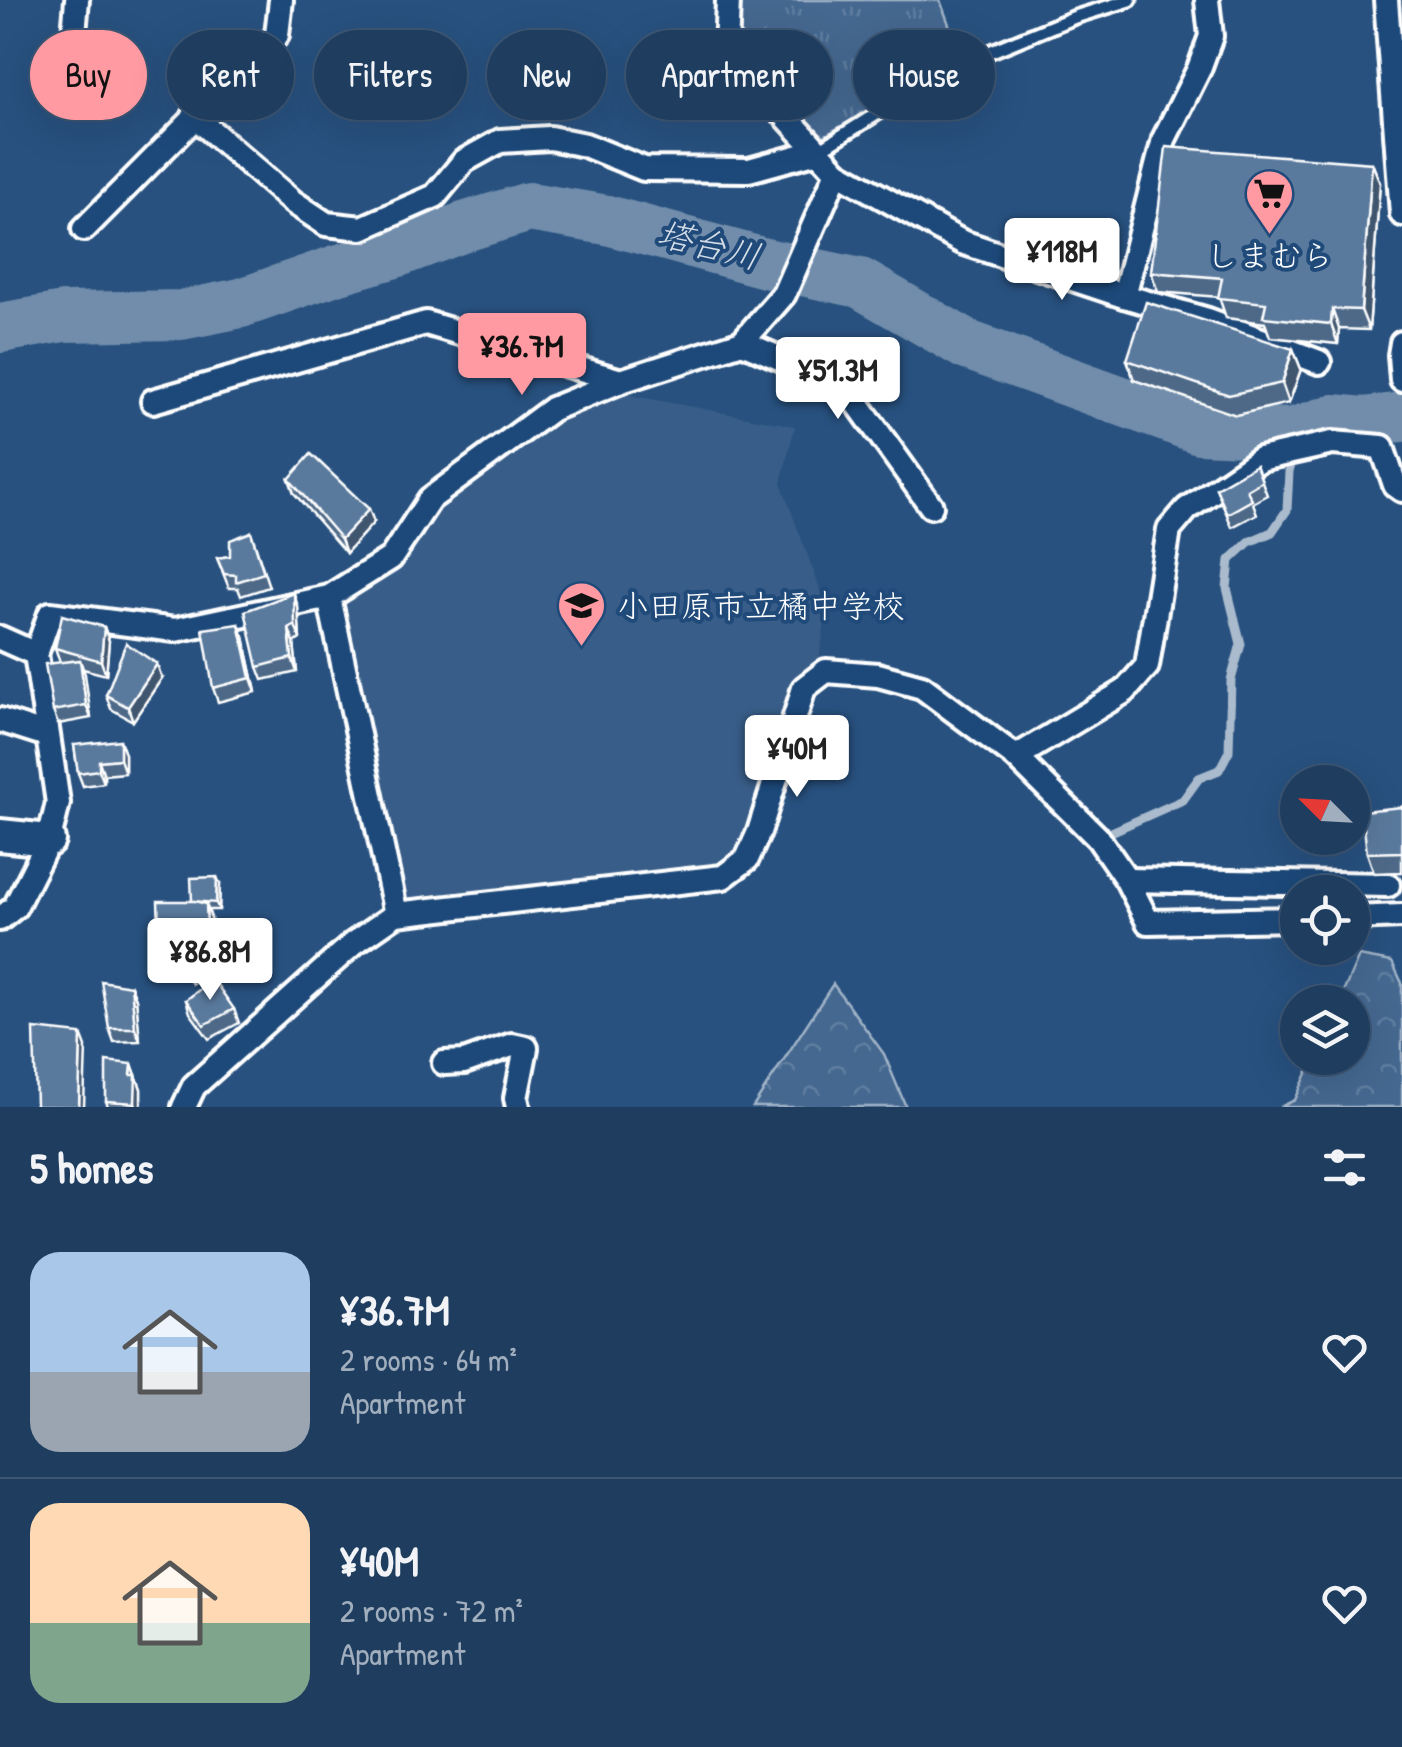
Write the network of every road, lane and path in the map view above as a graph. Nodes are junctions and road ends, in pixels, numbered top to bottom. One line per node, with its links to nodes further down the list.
1 (77, 0): 7 (street)
2 (281, 0): 8 (street)
3 (728, 0): 11 (street)
4 (1130, 0): 11 (lane)
5 (1206, 0): 15 (street)
6 (1386, 0): 13 (street)
7 (74, 30)
8 (278, 30)
9 (190, 120): 14 (street)
10 (199, 120): 11 (street)
11 (818, 152): 12 (street)
12 (837, 172): 15 (street); 16 (street)
13 (1402, 214)
14 (84, 229)
15 (1124, 296): 18 (street)
16 (742, 342): 19 (street); 23 (street)
17 (1402, 343): 20 (street)
18 (1319, 362)
19 (620, 380): 21 (street); 24 (street)
20 (1402, 380)
21 (153, 401)
22 (1402, 490): 29 (street)
23 (931, 506)
24 (329, 597): 26 (street); 34 (street)
25 (0, 638): 26 (street)
26 (36, 654): 28 (street)
27 (0, 720): 28 (street)
28 (47, 735): 31 (street)
29 (1016, 757): 32 (street); 34 (street)
30 (0, 836): 31 (street)
31 (49, 840): 37 (street)
32 (1127, 880): 33 (street); 38 (street)
33 (1388, 885)
34 (396, 914): 40 (street)
35 (1402, 916): 36 (street)
36 (1370, 917)
37 (0, 918)
38 (1280, 919)
39 (444, 1063): 41 (street)
40 (184, 1107)
41 (518, 1107)

